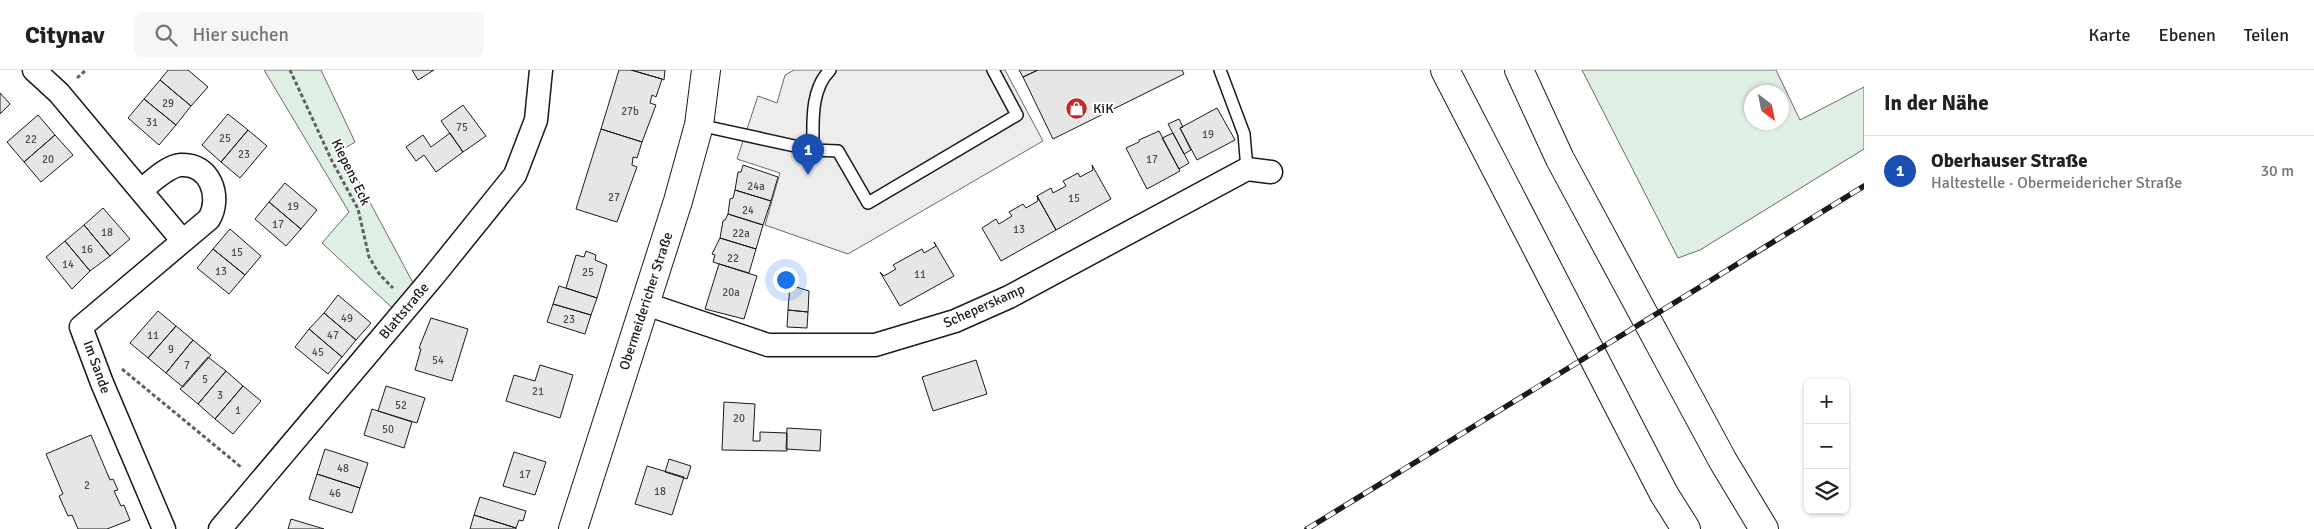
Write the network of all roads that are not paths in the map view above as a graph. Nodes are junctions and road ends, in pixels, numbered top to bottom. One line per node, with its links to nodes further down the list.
1 (541, 70): 17 (street, Blattstraße)
2 (706, 70): 9 (main road, Obermeidericher Straße)
3 (830, 70): 10 (lane)
4 (993, 70): 10 (lane)
5 (1220, 70): 11 (lane)
6 (1445, 70): 19 (main road)
7 (1519, 70): 20 (main road)
8 (44, 73): 13 (street)
9 (698, 125): 10 (lane); 15 (main road, Obermeidericher Straße)
10 (813, 150)
11 (1247, 169): 12 (street); 15 (street, Scheperskamp)
12 (1272, 172)
13 (141, 190): 14 (street); 14 (street, Im Sande)
14 (182, 240): 16 (street, Im Sande)
15 (646, 304): 18 (main road, Obermeidericher Straße)
16 (164, 529)
17 (220, 529)
18 (573, 529)
19 (1686, 529)
20 (1764, 529)

